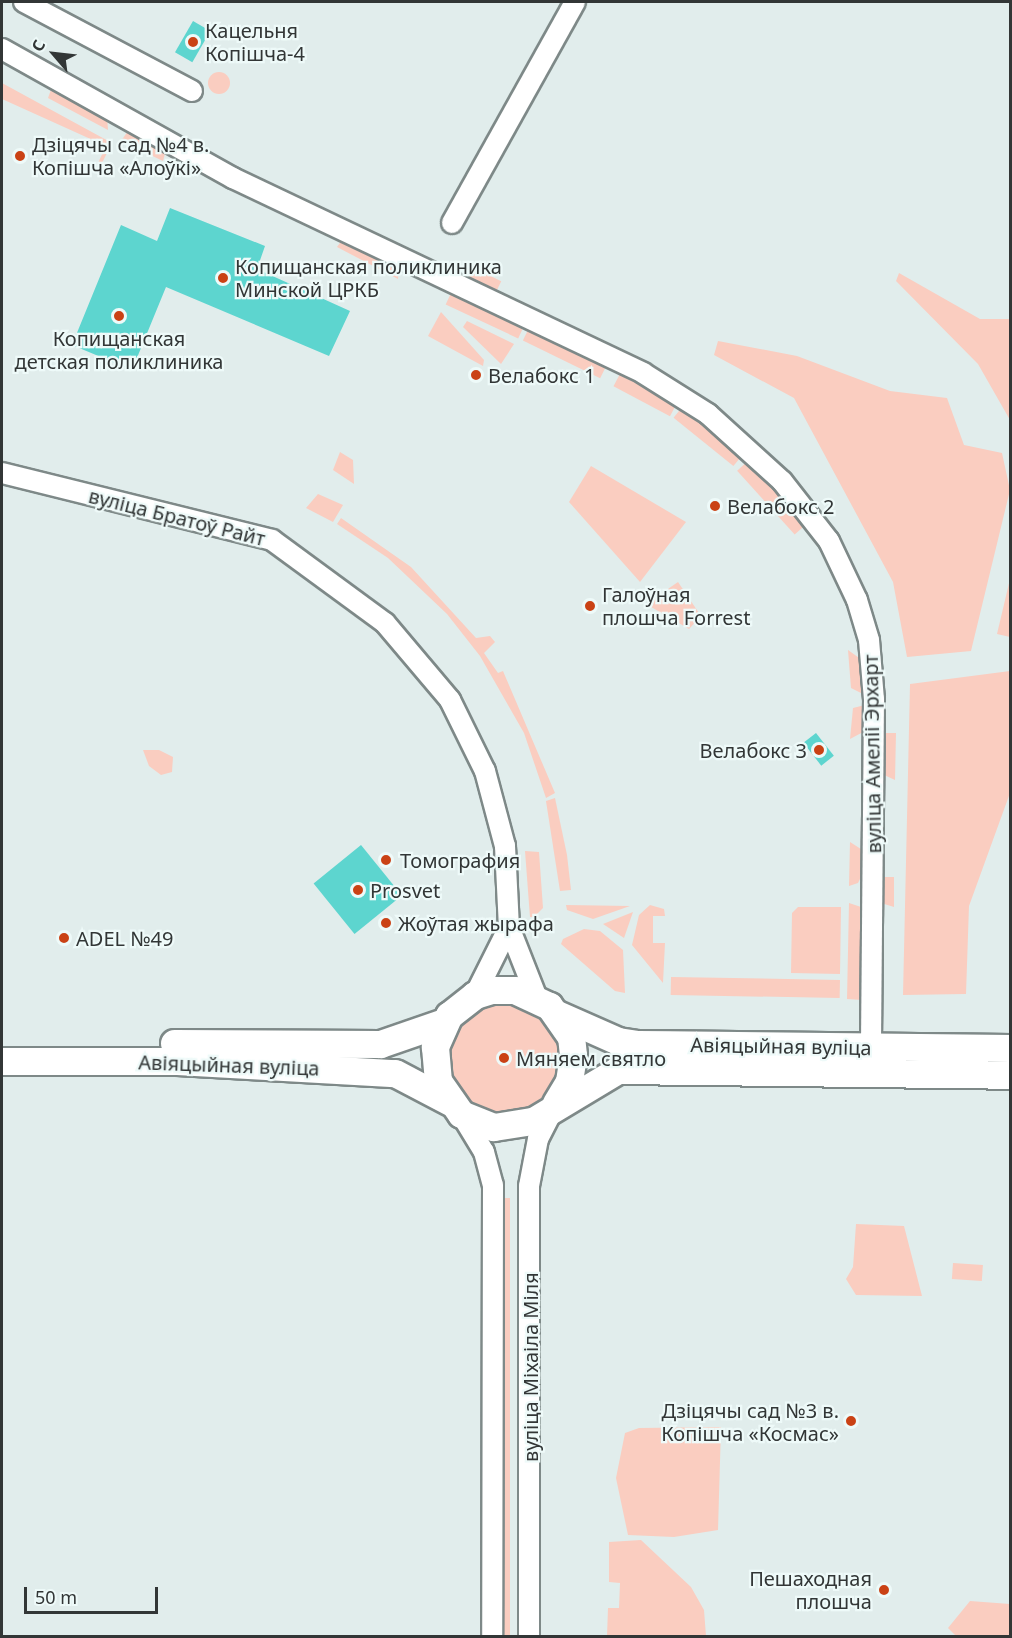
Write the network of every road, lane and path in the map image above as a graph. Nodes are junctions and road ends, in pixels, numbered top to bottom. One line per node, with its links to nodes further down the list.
1 (24, 2): 4 (street)
2 (575, 2): 5 (street)
3 (2, 49): 12 (street, вуліца Амеліі Эрхарт)
4 (192, 91)
5 (452, 223)
6 (2, 473): 7 (street, вуліца Братоў Райт)
7 (509, 927): 8 (street); 9 (street)
8 (475, 995): 9 (main road); 10 (main road)
9 (547, 1006): 12 (main road, Авіяцыйная вуліца); 16 (main road)
10 (444, 1022): 11 (main road, Авіяцыйная вуліца); 17 (main road)
11 (2, 1042)
12 (871, 1048): 13 (main road, Авіяцыйная вуліца)
13 (1011, 1048)
14 (2, 1061): 17 (main road, Авіяцыйная вуліца)
15 (1011, 1075): 16 (main road)
16 (556, 1103): 17 (main road); 19 (street, вуліца Міхаіла Міля)
17 (456, 1108): 18 (street, вуліца Міхаіла Міля)
18 (492, 1636)
19 (529, 1636)

